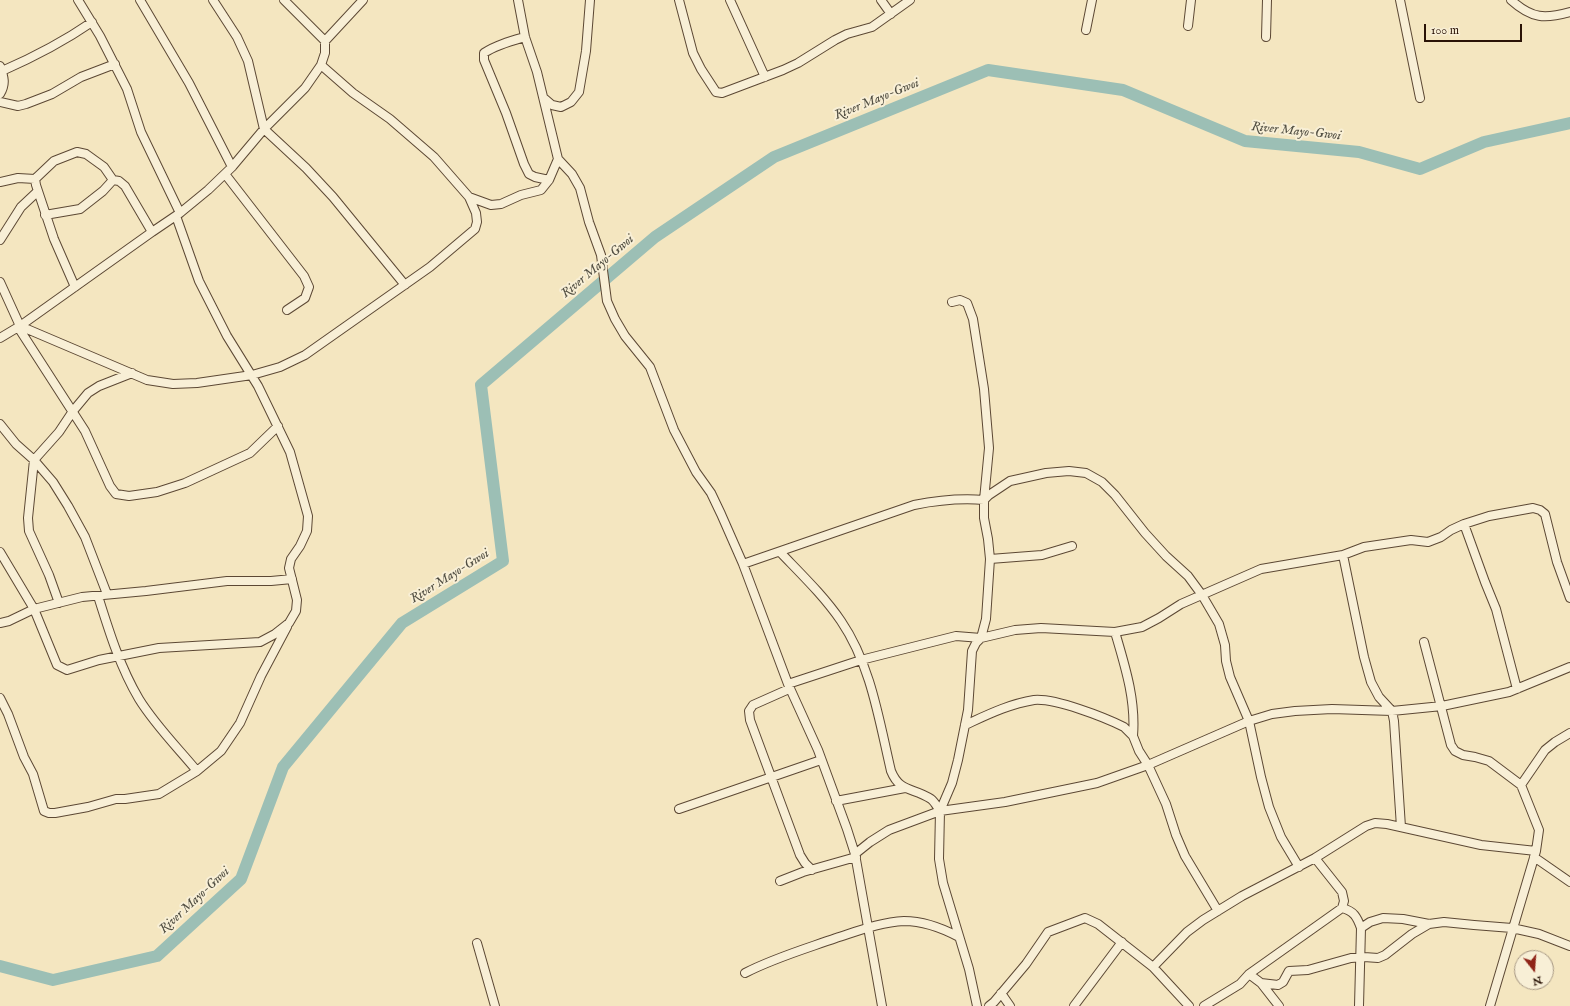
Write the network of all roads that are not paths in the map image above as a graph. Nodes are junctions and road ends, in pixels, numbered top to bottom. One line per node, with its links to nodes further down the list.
1 (78, 0): 19 (street)
2 (140, 0): 35 (street)
3 (213, 0): 33 (street)
4 (284, 0): 24 (street)
5 (363, 0): 24 (street)
6 (518, 0): 22 (street)
7 (590, 0): 31 (street)
8 (680, 0): 28 (street)
9 (730, 0): 28 (street)
10 (881, 0): 18 (street)
11 (910, 0): 18 (street)
12 (1092, 0): 21 (street)
13 (1191, 0): 20 (street)
14 (1267, 0): 23 (street)
15 (1400, 0): 30 (street)
16 (1513, 1): 17 (street)
17 (1570, 12)
18 (891, 14): 28 (street)
19 (92, 22): 25 (street); 27 (street)
20 (1188, 26)
21 (1086, 30)
22 (525, 37): 31 (street); 39 (street)
23 (1266, 37)
24 (324, 40): 26 (street)
25 (115, 64): 32 (street); 44 (street)
26 (321, 65): 33 (street); 42 (street)
27 (1, 69): 29 (street)
28 (765, 77)
29 (0, 94)
30 (1420, 98)
31 (545, 99): 34 (street)
32 (0, 102)
33 (264, 129): 35 (street); 48 (street)
34 (558, 159): 39 (street); 67 (street)
35 (232, 167): 36 (street)
36 (225, 174): 44 (street); 51 (street)
37 (35, 179): 38 (street); 40 (street); 41 (street)
38 (113, 180): 43 (street); 45 (street)
39 (549, 180): 42 (street)
40 (0, 182)
41 (37, 192): 43 (street); 46 (street)
42 (469, 197): 48 (street)
43 (45, 215): 49 (street)
44 (178, 215): 45 (street); 55 (street)
45 (152, 232): 49 (street)
46 (0, 240)
47 (0, 282): 52 (street)
48 (405, 285): 55 (street)
49 (75, 287): 52 (street)
50 (952, 302): 60 (street)
51 (287, 310)
52 (19, 326): 53 (street); 54 (street); 56 (street)
53 (0, 338)
54 (132, 373): 55 (street); 56 (street)
55 (252, 375): 58 (street)
56 (73, 411): 58 (street); 59 (street)
57 (0, 424): 59 (street)
58 (278, 426): 68 (street)
59 (34, 460): 69 (street); 73 (street)
60 (984, 500): 64 (street); 66 (street); 70 (street)
61 (1464, 524): 65 (street); 72 (street); 84 (street)
62 (1072, 546): 66 (street)
63 (0, 552): 74 (street)
64 (780, 552): 67 (street); 81 (street)
65 (1343, 555): 70 (street); 87 (street)
66 (990, 559): 78 (street)
67 (743, 564): 83 (street)
68 (292, 579): 69 (street); 75 (street)
69 (107, 594): 71 (street)
70 (1202, 595): 77 (street); 88 (street)
71 (98, 596): 73 (street); 80 (street)
72 (1570, 598)
73 (59, 603): 74 (street)
74 (34, 609): 76 (street); 80 (street)
75 (289, 623): 80 (street); 94 (street)
76 (0, 624)
77 (1115, 632): 78 (street); 91 (street)
78 (981, 638): 81 (street); 89 (street)
79 (1424, 642): 86 (street)
80 (118, 656): 94 (street)
81 (861, 660): 83 (street); 97 (street)
82 (1570, 667): 84 (street)
83 (788, 687): 92 (street); 95 (street)
84 (1518, 689): 86 (street)
85 (0, 698): 94 (street)
86 (1442, 706): 87 (street); 96 (street)
87 (1392, 711): 88 (street); 101 (street)
88 (1249, 721): 93 (street); 105 (street)
89 (965, 725): 91 (street); 100 (street)
90 (1570, 733): 96 (street)
91 (1133, 736): 93 (street)
92 (821, 760): 95 (street); 98 (street)
93 (1148, 765): 100 (street); 110 (street)
94 (197, 771)
95 (772, 777): 99 (street); 106 (street)
96 (1521, 786): 102 (street)
97 (906, 788): 98 (street); 100 (street)
98 (836, 801): 103 (street)
99 (679, 809)
100 (940, 811): 103 (street); 115 (street)
101 (1401, 827): 102 (street); 104 (street)
102 (1535, 854): 108 (street); 114 (street)
103 (856, 856): 106 (street); 112 (street)
104 (1315, 858): 105 (street); 109 (street)
105 (1299, 867): 110 (street)
106 (812, 870): 107 (street)
107 (780, 881)
108 (1570, 882)
109 (1342, 908): 113 (street); 122 (street)
110 (1218, 911): 120 (street)
111 (1429, 924): 113 (street); 114 (street); 119 (street)
112 (869, 928): 115 (street); 121 (street); 126 (street)
113 (1361, 928): 119 (street)
114 (1512, 928): 118 (street); 135 (street)
115 (960, 937): 127 (street)
116 (1122, 942): 120 (street); 124 (street); 130 (street)
117 (477, 943): 125 (street)
118 (1570, 946)
119 (1360, 957): 123 (street); 134 (street)
120 (1153, 967): 131 (street)
121 (745, 973)
122 (1249, 974): 123 (street); 132 (street)
123 (1261, 983): 133 (street)
124 (1001, 993): 128 (street); 129 (street)
125 (495, 1006)
126 (882, 1006)
127 (977, 1006)
128 (989, 1006)
129 (1010, 1006)
130 (1074, 1006)
131 (1189, 1006)
132 (1204, 1006)
133 (1279, 1006)
134 (1359, 1006)
135 (1490, 1006)

